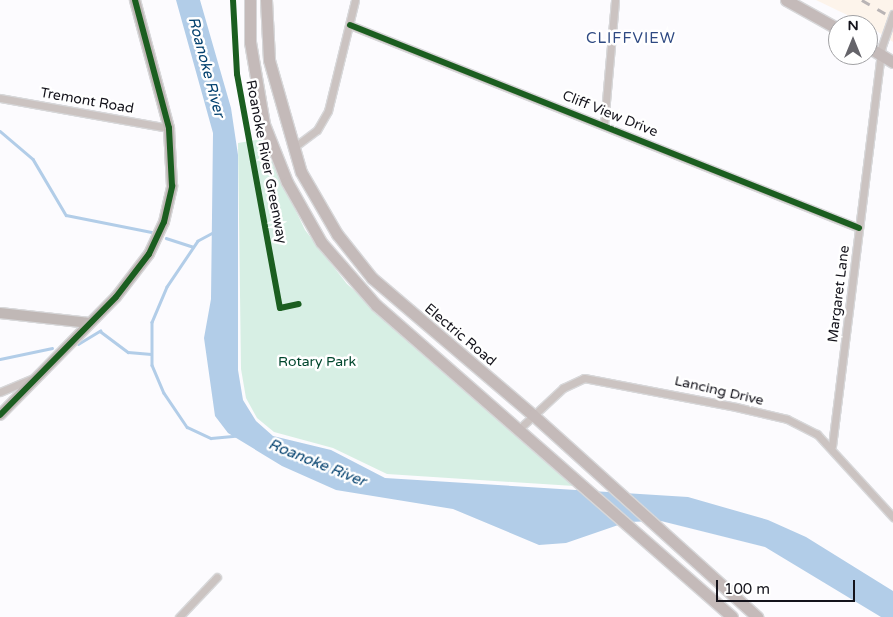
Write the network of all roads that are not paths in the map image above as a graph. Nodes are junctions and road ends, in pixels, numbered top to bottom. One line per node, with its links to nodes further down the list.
1 (135, 0): 15 (street)
2 (250, 0): 24 (main road)
3 (266, 0): 16 (main road, Electric Road)
4 (355, 0): 9 (street)
5 (615, 0): 14 (street)
6 (786, 0): 8 (main road)
7 (893, 14): 11 (street, Margaret Lane)
8 (828, 23)
9 (350, 25): 14 (street, Cliff View Drive); 16 (street)
10 (878, 53): 11 (main road)
11 (882, 56): 12 (main road); 17 (street, Margaret Lane)
12 (893, 62)
13 (0, 98): 15 (street, Tremont Road)
14 (604, 124): 17 (street, Cliff View Drive)
15 (170, 128): 19 (street)
16 (293, 148): 23 (main road, Electric Road)
17 (859, 228): 25 (street, Margaret Lane)
18 (0, 313): 19 (street)
19 (89, 323): 20 (street)
20 (38, 376): 21 (street); 22 (street)
21 (0, 392)
22 (0, 415)
23 (533, 415): 24 (street, Lancing Drive); 25 (street, Lancing Drive); 30 (main road, Electric Road)
24 (519, 429): 29 (main road)
25 (832, 446): 26 (street, Lancing Drive)
26 (893, 517)
27 (217, 577): 28 (street)
28 (179, 617)
29 (732, 617)
30 (757, 617)

